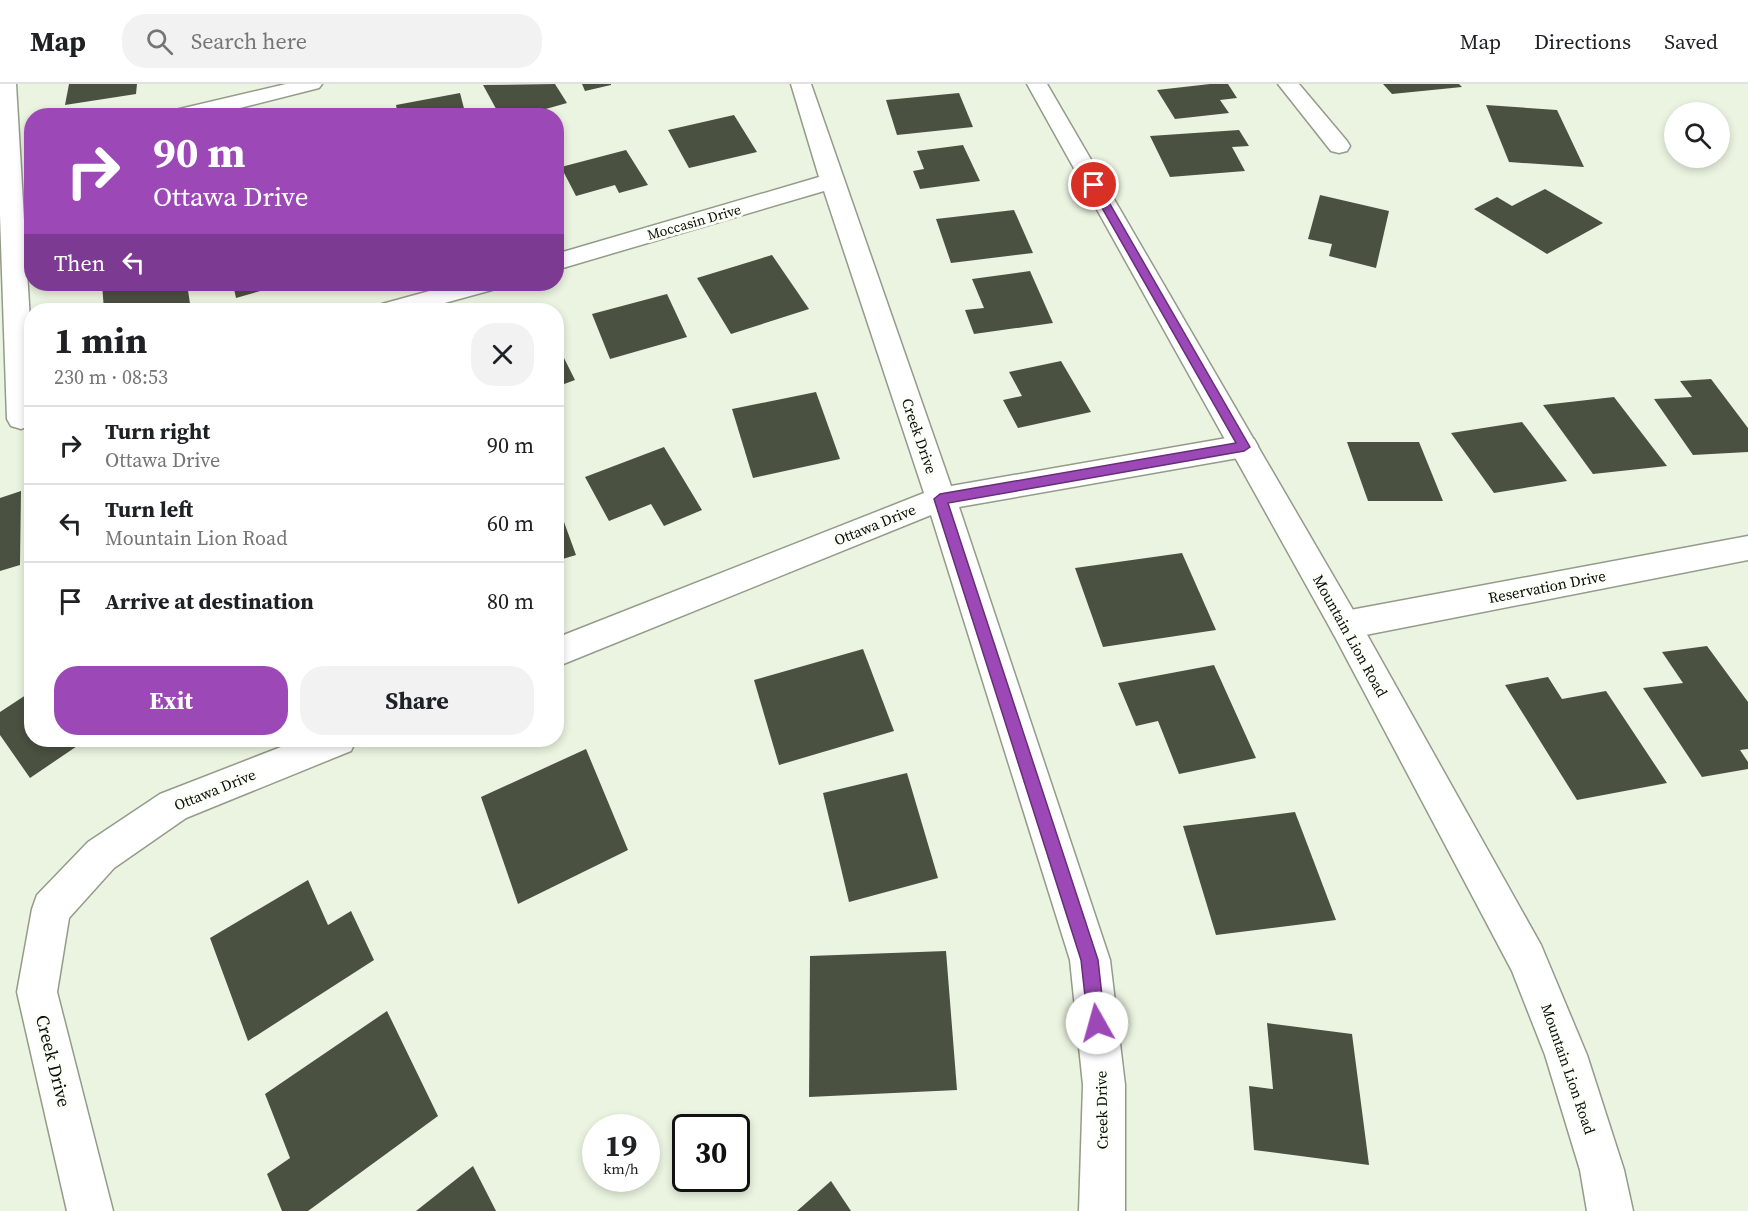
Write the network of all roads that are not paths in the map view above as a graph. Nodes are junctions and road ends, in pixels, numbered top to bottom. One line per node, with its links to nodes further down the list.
1 (6, 84): 8 (street)
2 (312, 84): 6 (street)
3 (801, 84): 9 (street, Creek Drive)
4 (1036, 84): 14 (street, Mountain Lion Road)
5 (1288, 84): 7 (street)
6 (212, 108)
7 (1339, 146)
8 (20, 153): 13 (street)
9 (832, 181): 10 (street, Moccasin Drive); 15 (street, Creek Drive)
10 (564, 260)
11 (458, 291): 12 (street)
12 (416, 303)
13 (18, 420)
14 (1244, 447): 15 (street, Ottawa Drive); 17 (street, Mountain Lion Road)
15 (940, 499): 18 (street, Ottawa Drive); 22 (street, Creek Drive)
16 (1748, 548): 17 (street, Reservation Drive)
17 (1345, 625): 23 (street, Mountain Lion Road)
18 (564, 650)
19 (321, 747): 20 (street, Ottawa Drive)
20 (51, 909): 21 (street, Creek Drive)
21 (90, 1211)
22 (1102, 1211)
23 (1610, 1211)

